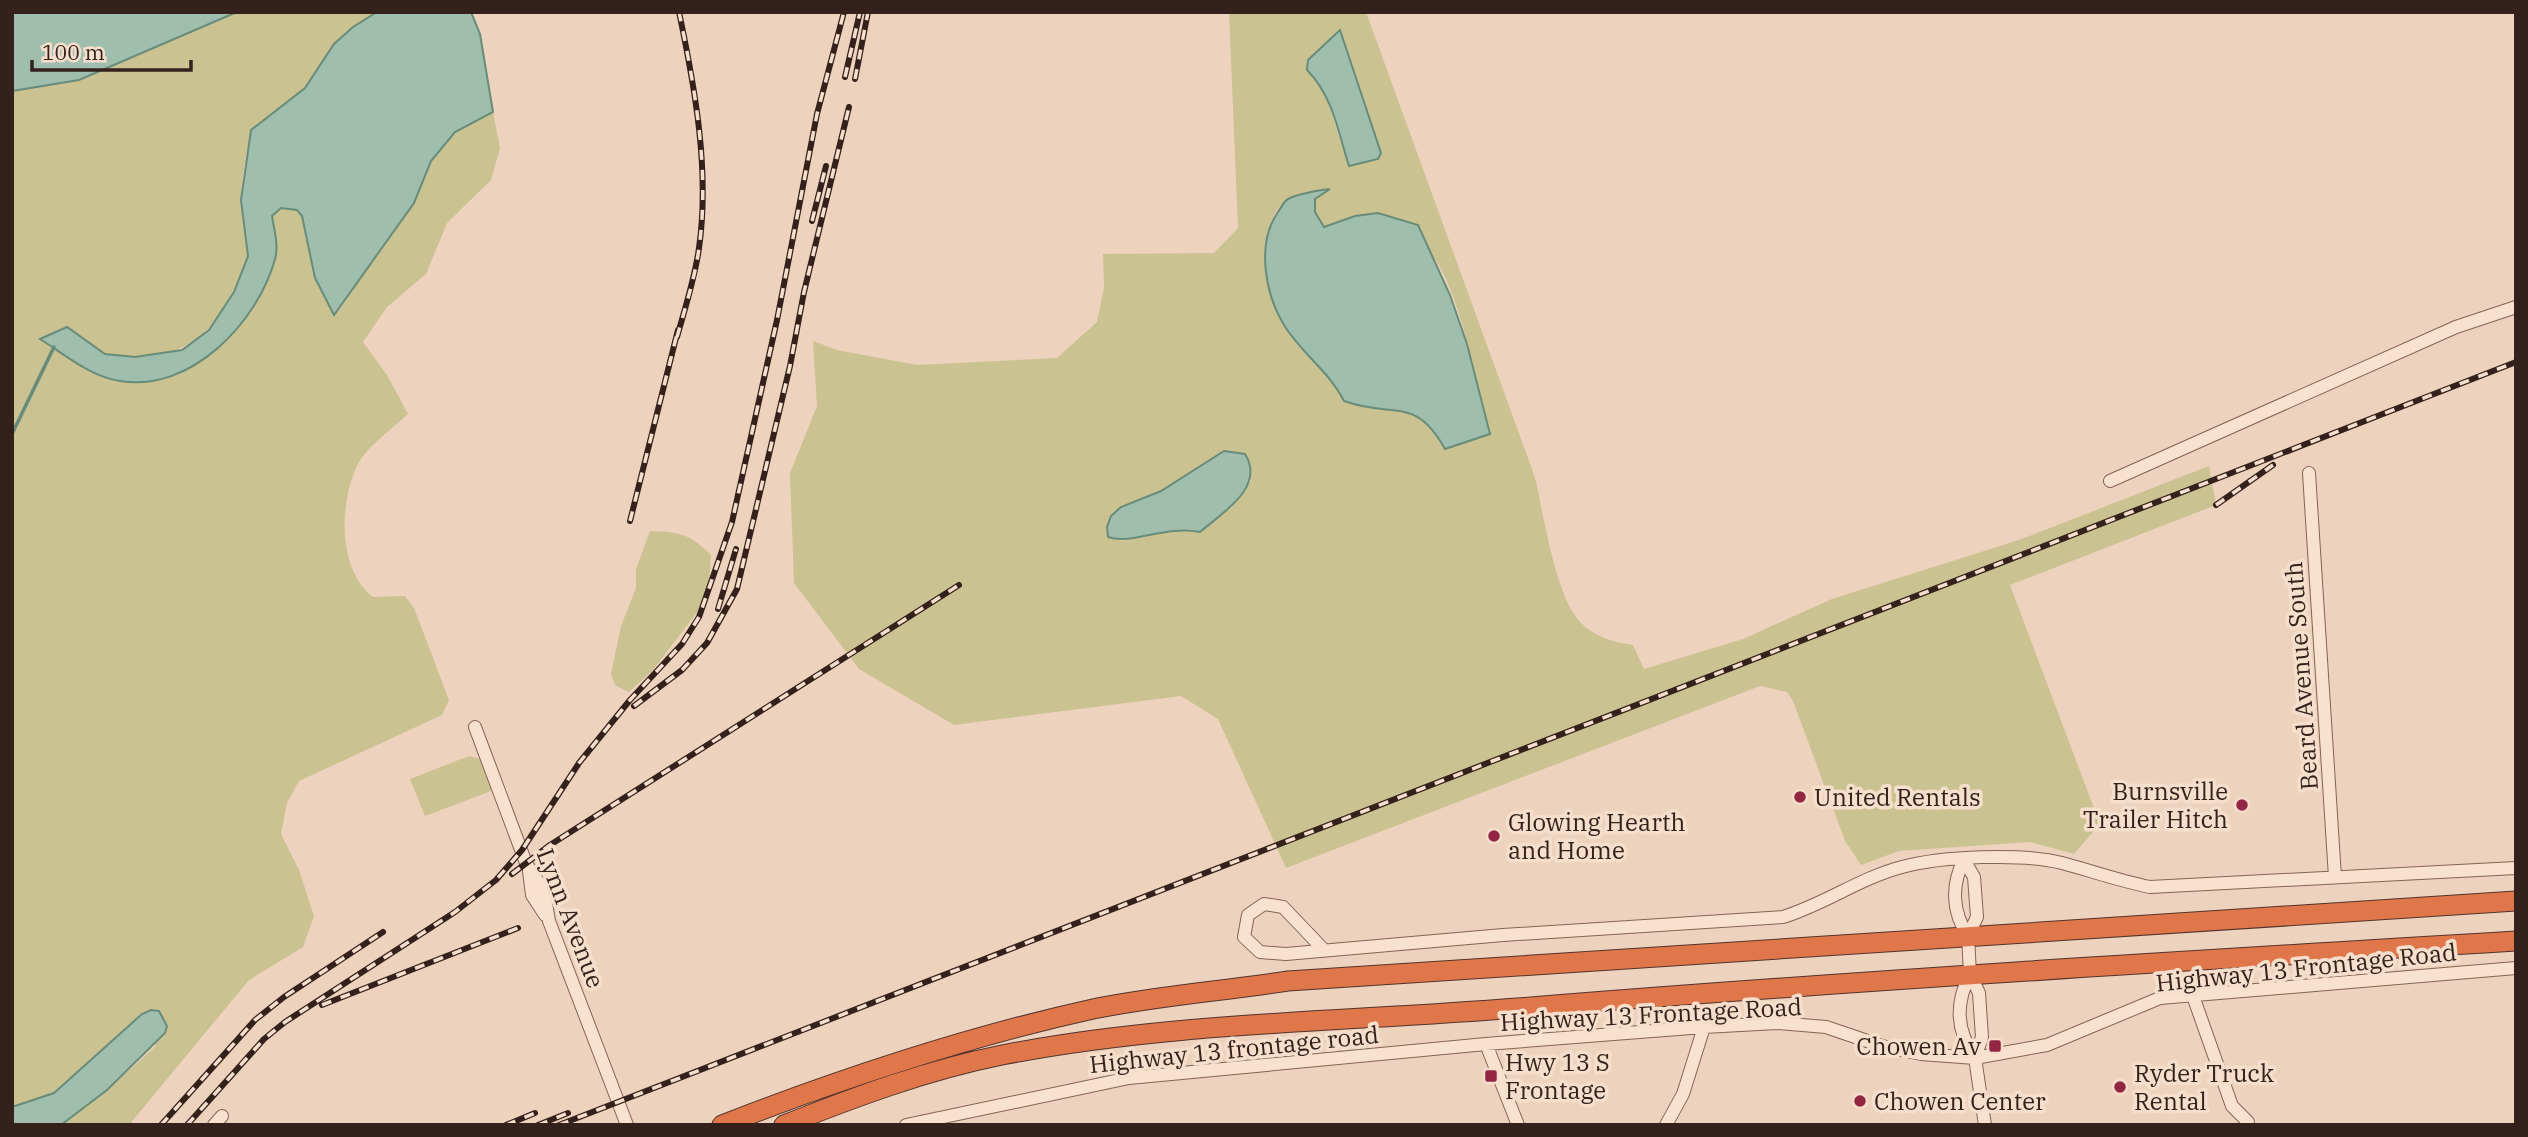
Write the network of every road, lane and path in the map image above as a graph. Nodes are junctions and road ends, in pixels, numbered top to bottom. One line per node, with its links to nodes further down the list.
1 (2516, 307): 3 (street)
2 (2309, 473): 7 (street, Beard Avenue South)
3 (2110, 481)
4 (475, 727): 19 (street, Lynn Avenue)
5 (1964, 860): 7 (street); 9 (street); 9 (street); 11 (street)
6 (2516, 868): 7 (street)
7 (2335, 877)
8 (2516, 901): 9 (highway)
9 (1968, 936): 13 (street); 20 (highway)
10 (2516, 941): 13 (highway)
11 (1324, 950): 11 (street)
12 (2516, 968): 14 (street, Highway 13 Frontage Road)
13 (1970, 974): 17 (street); 17 (street); 21 (highway)
14 (2193, 996): 17 (street, Highway 13 Frontage Road); 18 (street)
15 (1704, 1027): 16 (street, Highway 13 Frontage Road); 17 (street, Highway 13 Frontage Road); 24 (street)
16 (1486, 1044): 22 (street, Highway 13 frontage road); 23 (street)
17 (1975, 1058): 25 (street)
18 (2248, 1122)
19 (627, 1125)
20 (722, 1125)
21 (785, 1125)
22 (906, 1125)
23 (1518, 1125)
24 (1666, 1125)
25 (1985, 1125)

